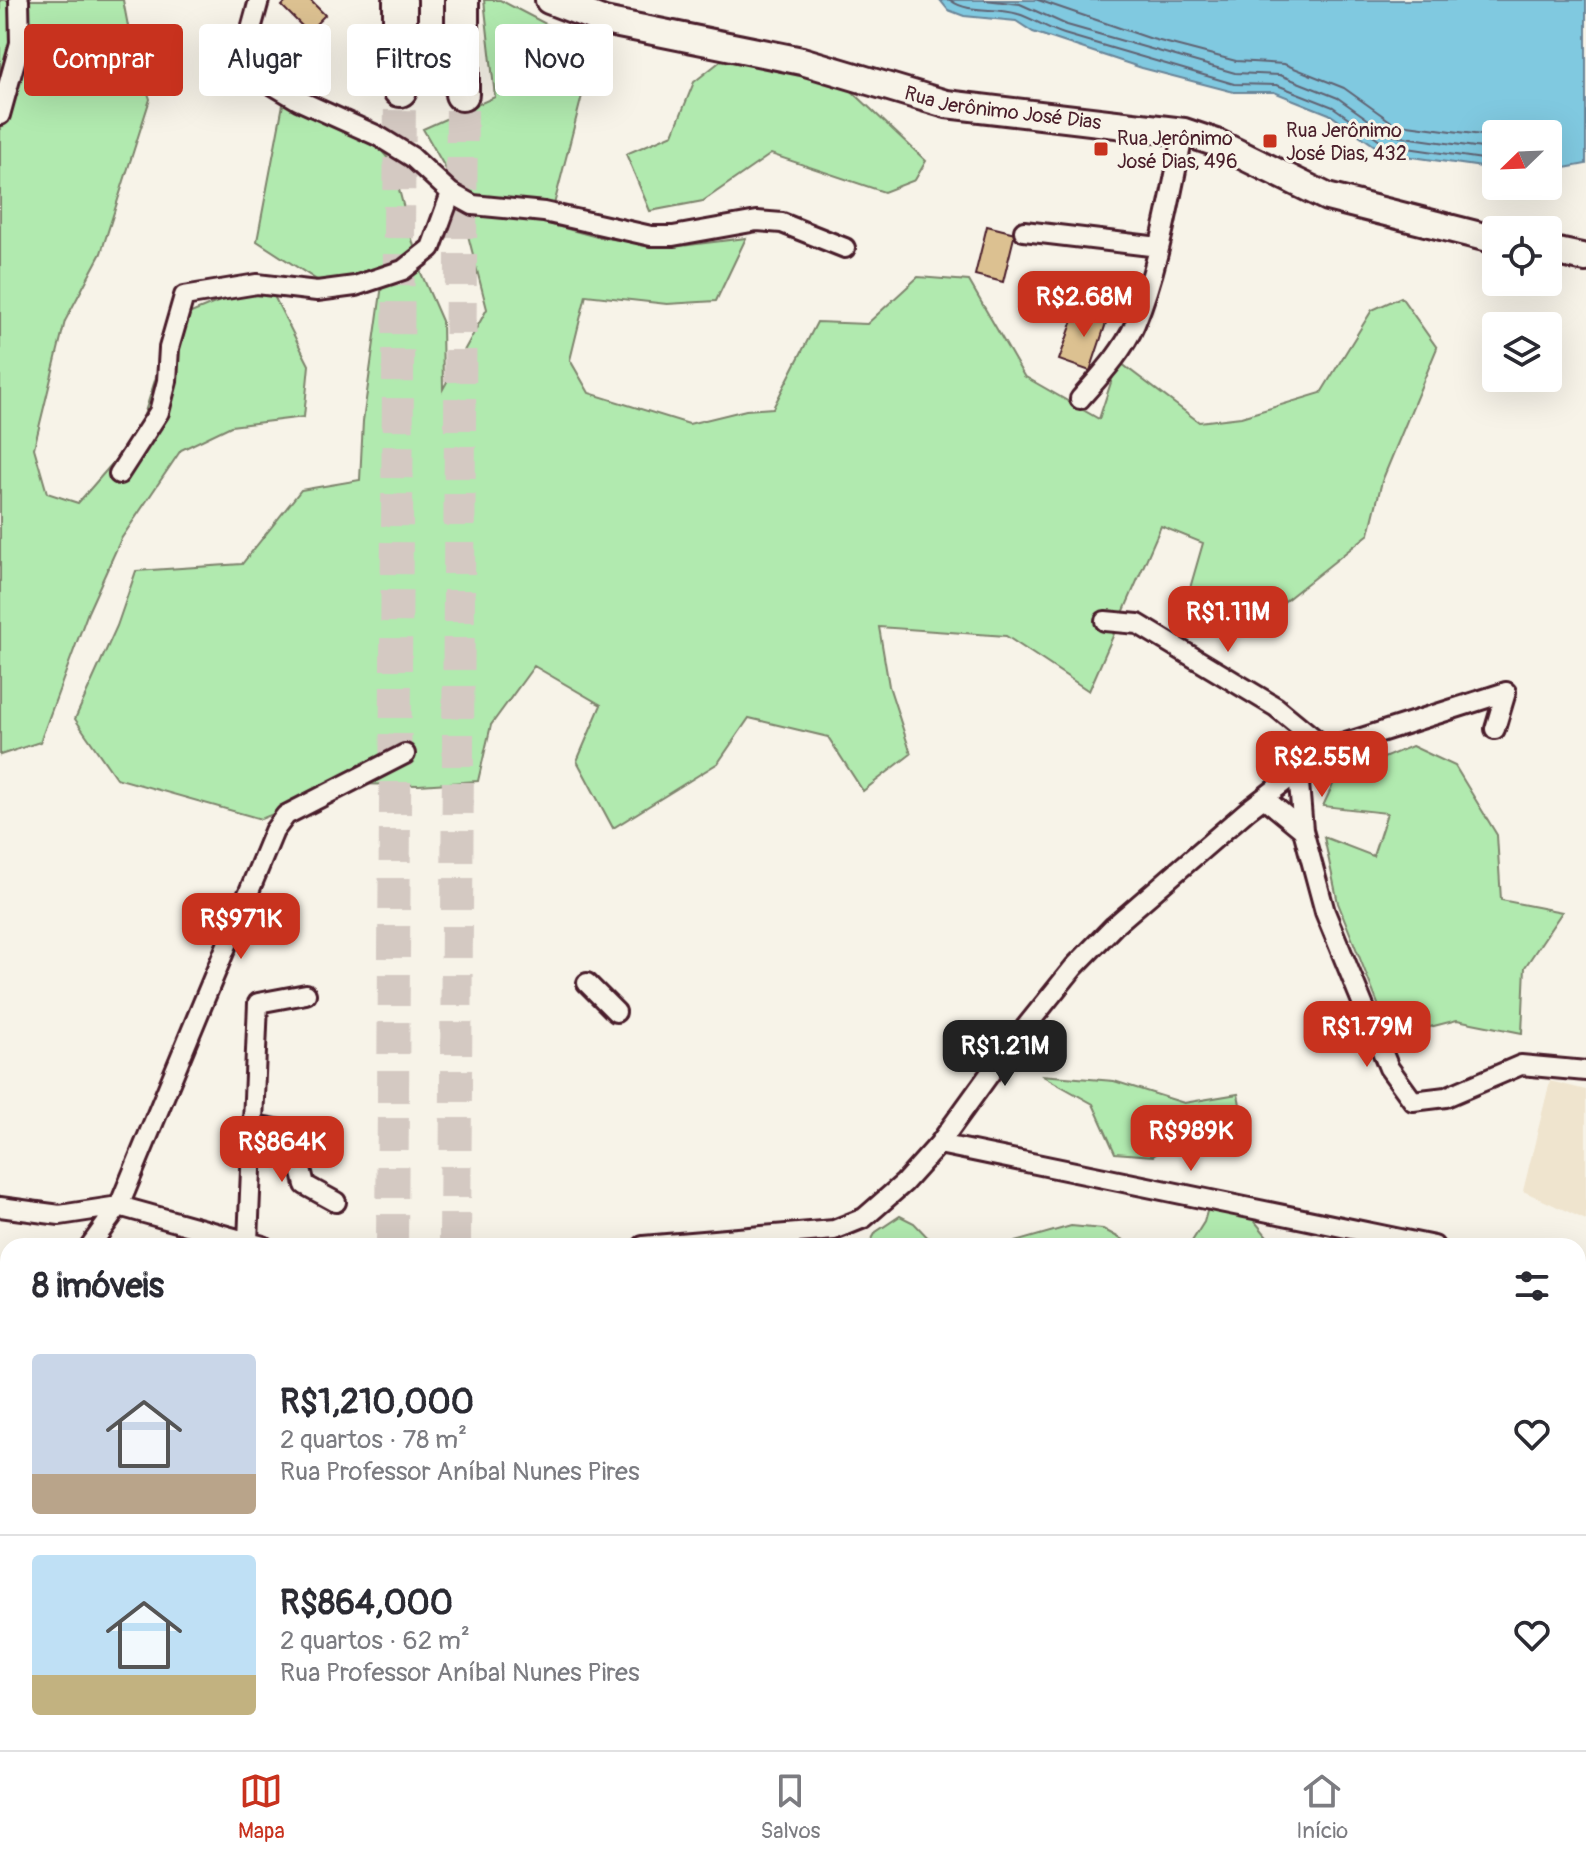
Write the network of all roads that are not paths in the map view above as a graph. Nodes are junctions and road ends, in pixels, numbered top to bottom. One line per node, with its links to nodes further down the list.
1 (19, 0): 8 (street)
2 (259, 0): 10 (street)
3 (400, 0): 6 (highway)
4 (462, 0): 7 (highway)
5 (549, 0): 9 (main road, Rua Jerônimo José Dias)
6 (400, 24)
7 (462, 24)
8 (0, 115)
9 (1184, 132): 12 (main road, Rua Jerônimo José Dias); 13 (street)
10 (451, 193): 14 (street); 18 (street)
11 (1024, 231): 13 (street)
12 (1482, 236)
13 (1159, 247): 17 (street)
14 (845, 248)
15 (1562, 253): 16 (main road)
16 (1586, 258)
17 (1080, 399)
18 (119, 474)
19 (1105, 621): 21 (street)
20 (1495, 729): 21 (street)
21 (1327, 749): 23 (street)
22 (405, 754): 33 (street)
23 (1298, 772): 24 (street); 25 (street)
24 (1264, 798): 25 (street); 31 (street)
25 (1303, 830): 29 (street)
26 (587, 983): 28 (street)
27 (306, 994): 30 (street)
28 (616, 1012)
29 (1586, 1071)
30 (255, 1125): 32 (street); 37 (street)
31 (939, 1144): 38 (street); 39 (street)
32 (336, 1202)
33 (119, 1206): 34 (street); 35 (street); 36 (street)
34 (0, 1207)
35 (96, 1238)
36 (237, 1238)
37 (256, 1238)
38 (738, 1238)
39 (1395, 1238)

